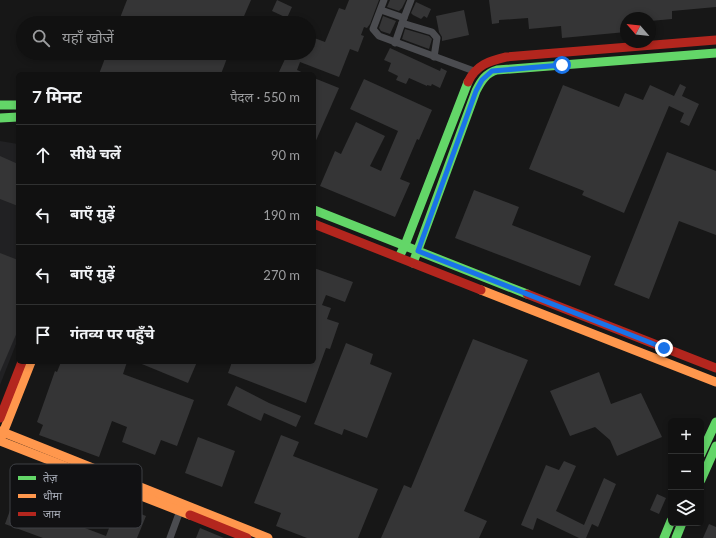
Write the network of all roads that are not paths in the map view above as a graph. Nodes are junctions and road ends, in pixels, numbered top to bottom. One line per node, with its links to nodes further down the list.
1 (384, 0): 3 (street)
2 (412, 0): 4 (street)
3 (381, 10): 4 (street); 6 (street)
4 (403, 20): 6 (street); 8 (street)
5 (716, 40): 9 (street)
6 (394, 43): 8 (street)
7 (716, 53): 10 (street)
8 (434, 57): 9 (street)
9 (476, 69): 10 (street); 17 (street)
10 (486, 75): 18 (street)
11 (0, 105): 12 (street)
12 (16, 105)
13 (16, 117): 14 (street)
14 (0, 118)
15 (316, 211): 17 (street)
16 (316, 225): 19 (street)
17 (405, 245): 18 (street); 19 (street)
18 (418, 251): 20 (street); 23 (street)
19 (399, 257): 20 (street)
20 (413, 263): 24 (street)
21 (21, 364): 25 (street)
22 (30, 364): 27 (street)
23 (716, 368)
24 (716, 382)
25 (0, 418)
26 (716, 422): 29 (street)
27 (1, 436): 30 (street)
28 (716, 446): 31 (street)
29 (704, 448)
30 (71, 464)
31 (704, 473)
32 (142, 492): 33 (street)
33 (182, 508): 36 (street); 37 (street); 38 (street)
34 (669, 526): 39 (street)
35 (681, 526): 40 (street)
36 (170, 538)
37 (248, 538)
38 (268, 538)
39 (664, 538)
40 (676, 538)

